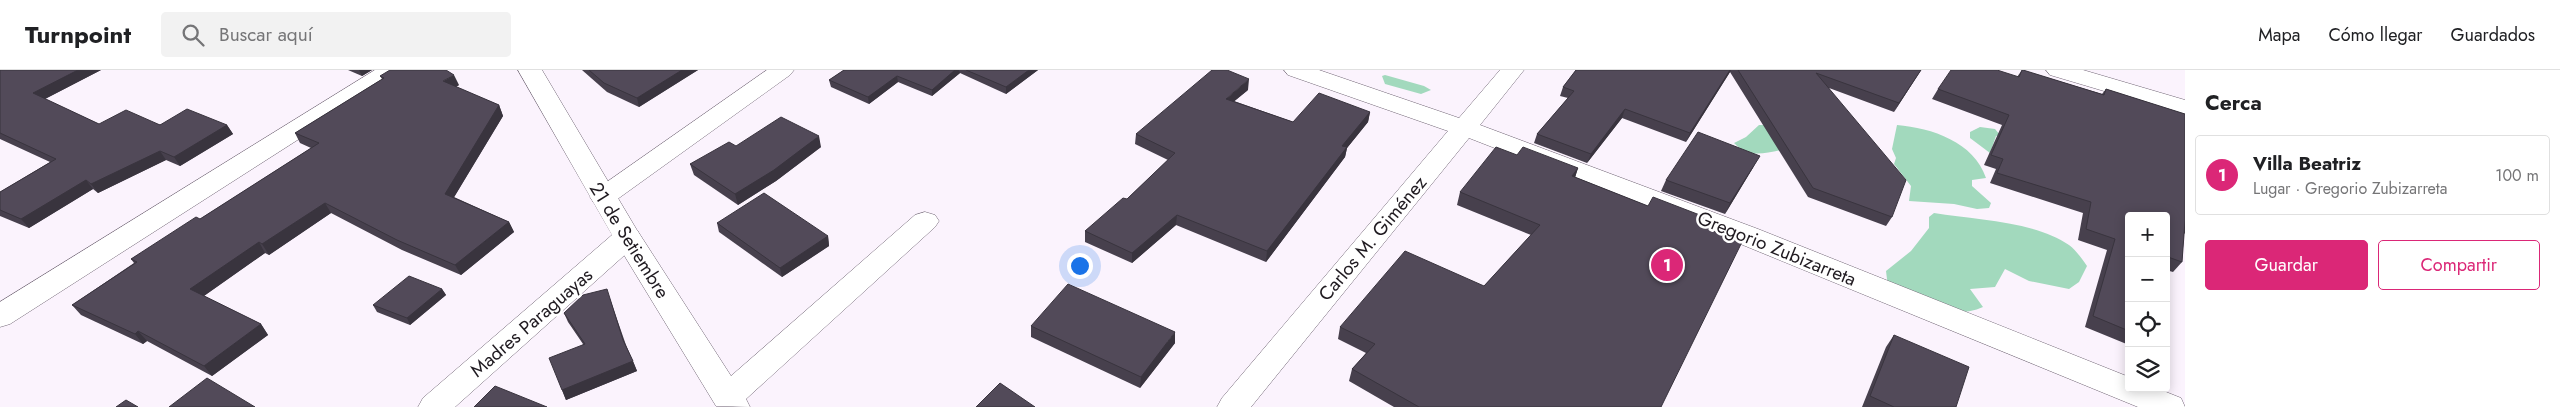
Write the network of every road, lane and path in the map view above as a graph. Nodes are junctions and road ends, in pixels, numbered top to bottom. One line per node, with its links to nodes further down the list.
1 (390, 70): 12 (street)
2 (530, 70): 9 (street, 21 de Setiembre)
3 (782, 70): 9 (street)
4 (1296, 70): 8 (street, Gregorio Zubizarreta)
5 (1512, 70): 8 (street, Carlos M. Giménez)
6 (2058, 70): 7 (street)
7 (2185, 108)
8 (1463, 128): 14 (street, Carlos M. Giménez); 16 (street, Gregorio Zubizarreta)
9 (603, 198): 11 (street, 21 de Setiembre)
10 (925, 221): 13 (street)
11 (627, 237): 13 (street, 21 de Setiembre); 15 (street, Madres Paraguayas)
12 (0, 316)
13 (730, 402)
14 (1236, 406)
15 (434, 407)
16 (2170, 407)

